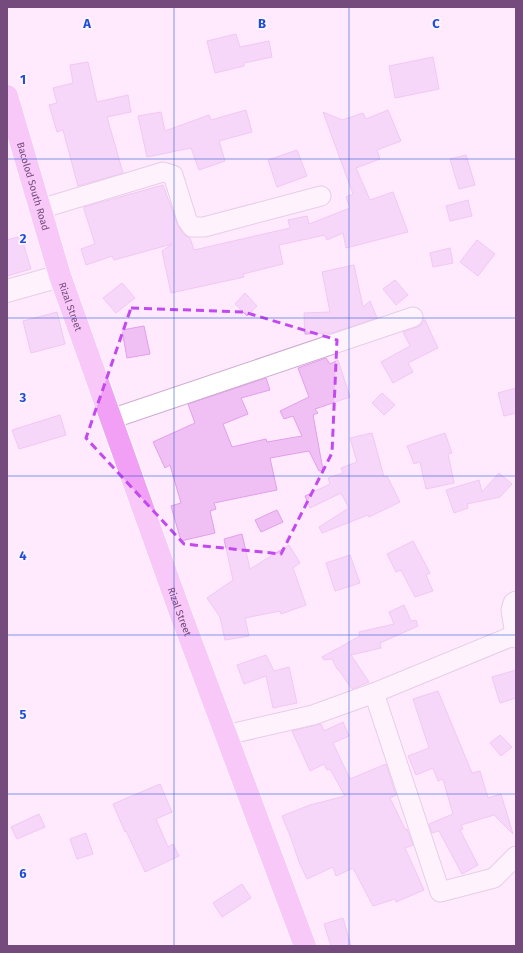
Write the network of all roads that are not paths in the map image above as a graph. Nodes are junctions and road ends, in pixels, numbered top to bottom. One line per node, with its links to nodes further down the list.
1 (7, 96): 3 (highway, Bacolod South Road)
2 (321, 196): 3 (street)
3 (40, 209): 4 (highway, Bacolod South Road)
4 (60, 276): 5 (street); 7 (highway, Rizal Street)
5 (7, 291)
6 (413, 317): 7 (street)
7 (111, 419): 11 (highway, Rizal Street)
8 (516, 601): 9 (street)
9 (515, 637): 10 (street)
10 (374, 693): 11 (street); 12 (street)
11 (226, 735): 13 (highway, Rizal Street)
12 (516, 856)
13 (305, 946)

